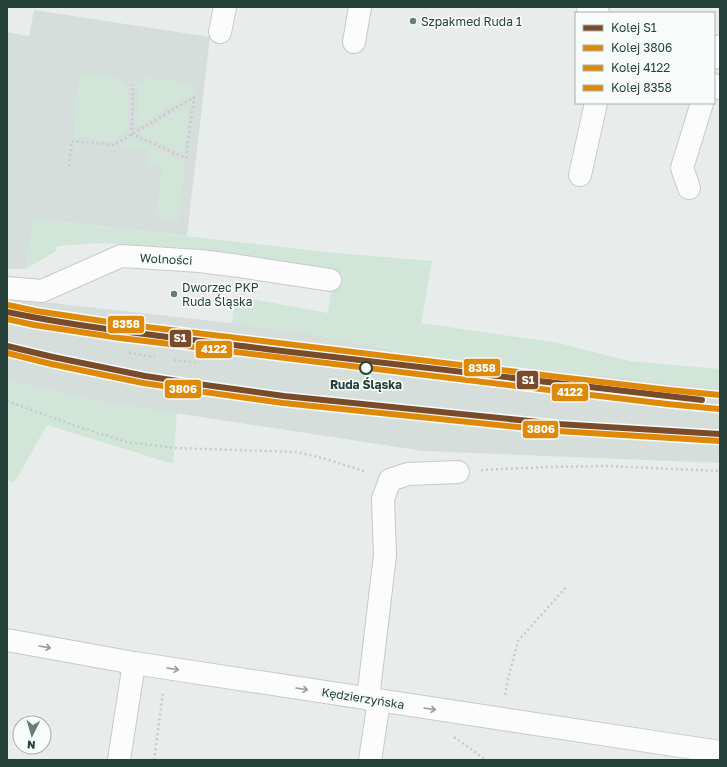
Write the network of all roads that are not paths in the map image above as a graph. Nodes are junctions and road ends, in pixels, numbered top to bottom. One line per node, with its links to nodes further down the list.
1 (225, 7): 3 (street)
2 (360, 7): 4 (street)
3 (220, 32)
4 (354, 42)
5 (720, 46): 6 (street)
6 (715, 56)
7 (596, 104): 9 (street)
8 (702, 104): 10 (street)
9 (580, 175)
10 (689, 188)
11 (330, 280): 12 (street, Wolności)
12 (7, 288)
13 (458, 472): 16 (street)
14 (7, 640): 15 (street, Kędzierzyńska, one-way to 15)
15 (134, 663): 16 (street, Kędzierzyńska, one-way to 16); 19 (street)
16 (374, 700): 18 (street, Kędzierzyńska, one-way to 18); 20 (street)
17 (720, 752): 18 (street, Kędzierzyńska)
18 (686, 754)
19 (119, 760)
20 (370, 760)

